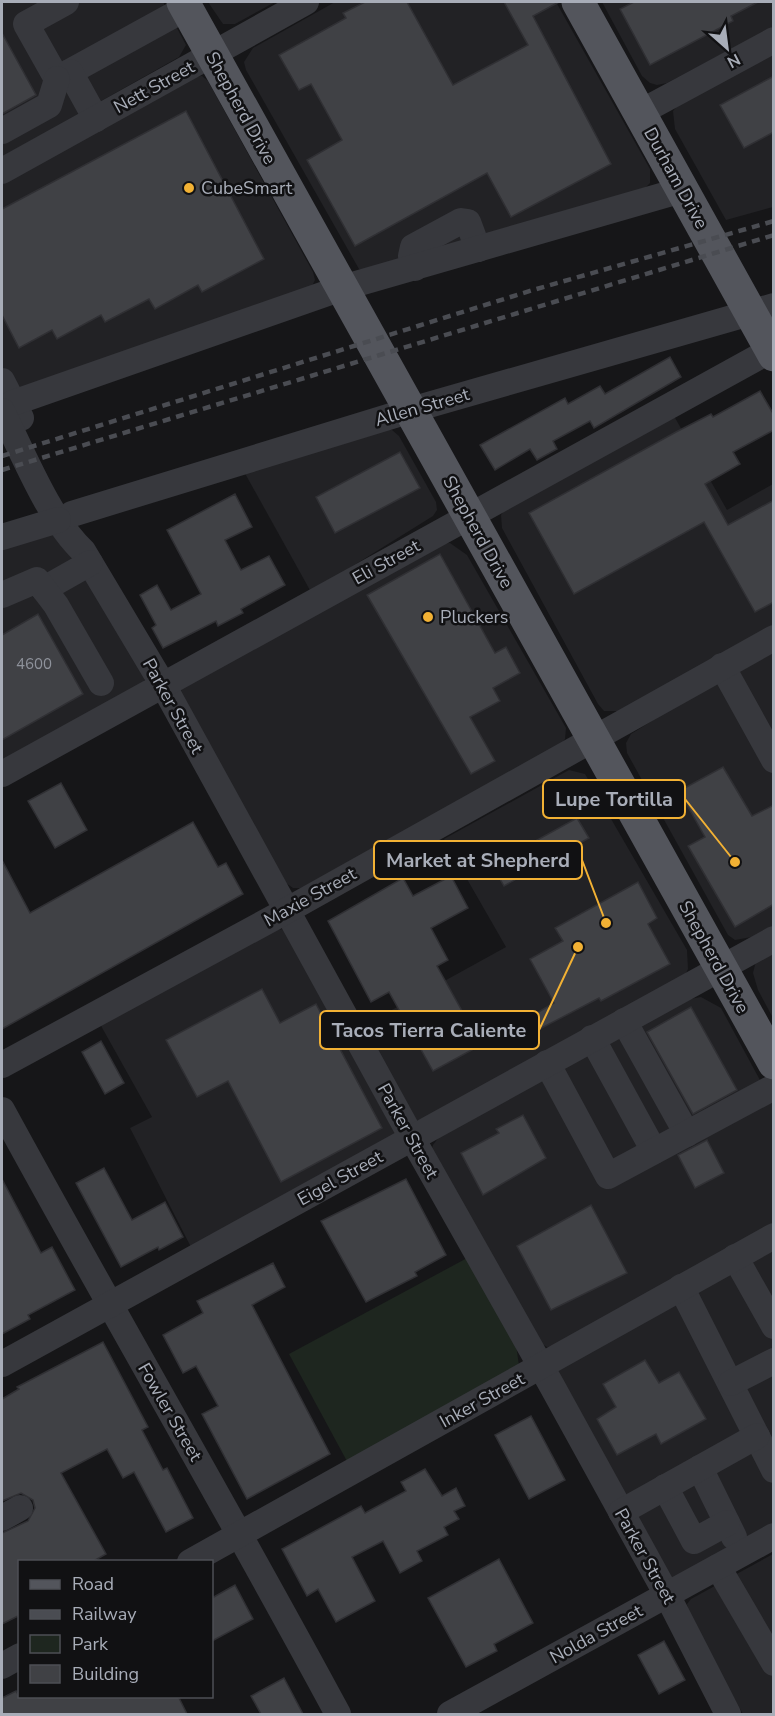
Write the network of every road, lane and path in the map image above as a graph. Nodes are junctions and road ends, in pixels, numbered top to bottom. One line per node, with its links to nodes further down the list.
1 (66, 2): 7 (street)
2 (306, 2): 6 (street, Nett Street)
3 (578, 2): 8 (main road, Durham Drive)
4 (184, 5): 6 (main road, Shepherd Drive); 7 (street)
5 (774, 40): 8 (street)
6 (211, 55): 10 (street, Nett Street); 15 (main road, Shepherd Drive)
7 (63, 76): 9 (street); 10 (street)
8 (639, 113): 14 (main road, Durham Drive)
9 (26, 118): 11 (street); 12 (street)
10 (96, 119): 12 (street, Nett Street)
11 (2, 131)
12 (43, 148): 13 (street, Nett Street)
13 (2, 171)
14 (682, 190): 15 (street); 16 (main road, Durham Drive)
15 (342, 288): 18 (street); 19 (main road, Shepherd Drive)
16 (762, 310): 17 (main road, Durham Drive); 19 (street, Allen Street)
17 (772, 352): 21 (street, Eli Street)
18 (5, 398): 20 (street, Parker Street)
19 (411, 410): 20 (street, Allen Street); 21 (main road, Shepherd Drive)
20 (65, 517): 22 (street, Allen Street); 23 (street, Parker Street)
21 (468, 517): 29 (street, Eli Street); 30 (main road, Shepherd Drive)
22 (2, 537)
23 (86, 557): 24 (street); 29 (street, Parker Street)
24 (44, 589): 25 (street); 28 (street)
25 (2, 596)
26 (774, 638): 27 (street, Maxie Street)
27 (722, 666): 30 (street, Maxie Street); 31 (street)
28 (101, 683)
29 (163, 685): 32 (street, Eli Street); 33 (street, Parker Street)
30 (592, 738): 33 (street, Maxie Street); 35 (main road, Shepherd Drive)
31 (774, 760)
32 (2, 774)
33 (286, 911): 40 (street, Maxie Street); 44 (street, Parker Street)
34 (774, 939): 35 (street, Eigel Street)
35 (720, 967): 36 (street, Eigel Street); 39 (main road, Shepherd Drive)
36 (624, 1021): 37 (street, Eigel Street); 43 (street)
37 (592, 1038): 38 (street, Eigel Street); 45 (street)
38 (547, 1063): 44 (street, Eigel Street); 45 (street)
39 (774, 1063)
40 (2, 1065)
41 (774, 1087): 43 (street)
42 (2, 1110): 49 (street, Fowler Street)
43 (687, 1134): 45 (street)
44 (412, 1138): 49 (street, Eigel Street); 53 (street, Parker Street)
45 (654, 1151)
46 (774, 1236): 47 (street, Inker Street)
47 (735, 1257): 48 (street, Inker Street); 50 (street)
48 (681, 1287): 53 (street, Inker Street); 54 (street)
49 (108, 1305): 52 (street, Eigel Street); 61 (street, Fowler Street)
50 (774, 1326)
51 (774, 1361): 54 (street)
52 (2, 1364)
53 (541, 1367): 59 (street, Parker Street); 61 (street, Inker Street)
54 (731, 1383): 55 (street)
55 (757, 1436): 56 (street); 57 (street)
56 (700, 1468): 58 (street); 60 (street)
57 (774, 1470)
58 (665, 1487): 59 (street); 60 (street)
59 (621, 1512): 66 (street, Parker Street)
60 (728, 1523): 63 (street)
61 (241, 1533): 64 (street, Inker Street); 70 (street, Fowler Street)
62 (774, 1536): 63 (street, Nolda Street)
63 (742, 1553): 65 (street, Nolda Street)
64 (194, 1560)
65 (718, 1567): 66 (street, Nolda Street); 68 (street)
66 (667, 1595): 71 (street, Nolda Street); 72 (street, Parker Street)
67 (18, 1657): 69 (street)
68 (774, 1663)
69 (2, 1666)
70 (338, 1714)
71 (450, 1714)
72 (728, 1714)

